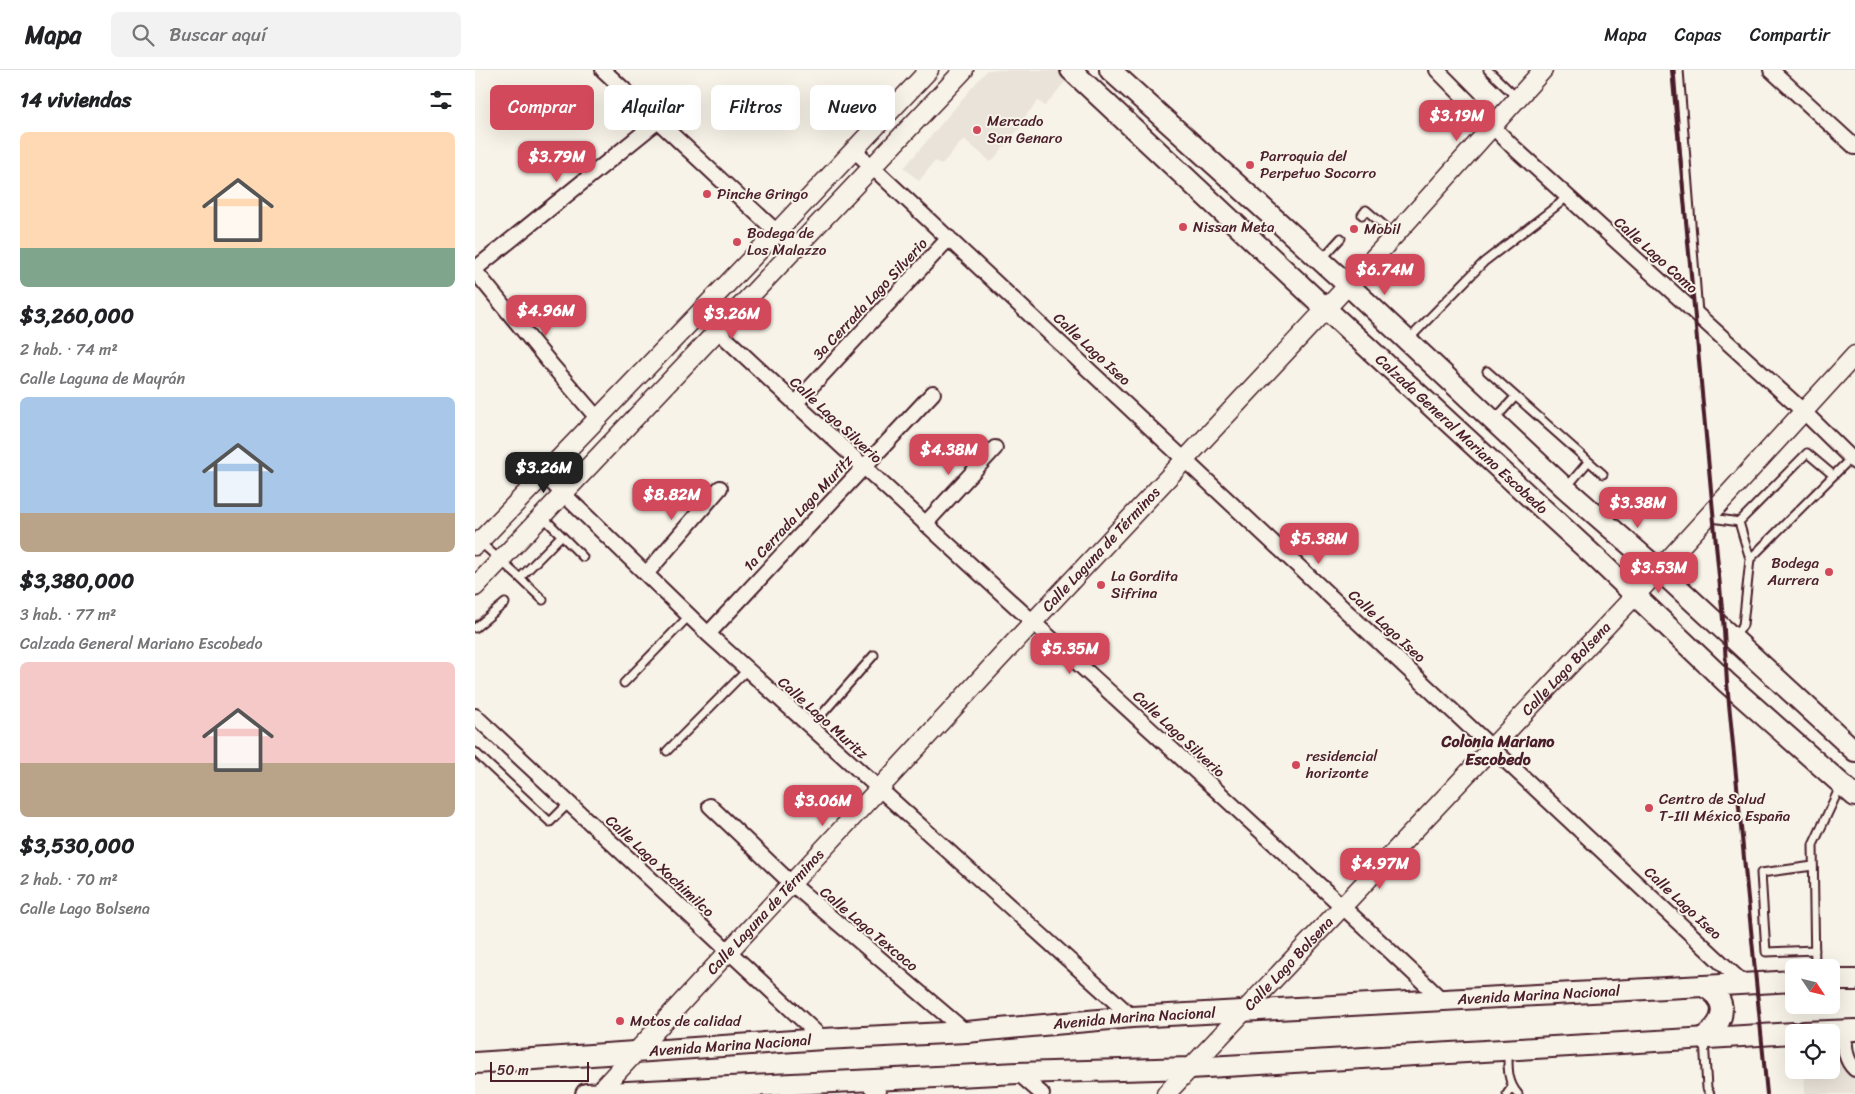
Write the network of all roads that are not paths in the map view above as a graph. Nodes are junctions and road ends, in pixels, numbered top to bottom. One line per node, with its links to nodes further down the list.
1 (603, 70): 11 (street)
2 (929, 70): 12 (street)
3 (964, 70): 14 (street)
4 (1071, 70): 31 (main road, Calzada General Mariano Escobedo)
5 (1110, 70): 28 (main road, Calzada General Mariano Escobedo)
6 (1437, 70): 15 (street, Calle Lago Como)
7 (1488, 70): 13 (lane)
8 (1543, 70): 13 (street, Calle Laguna de Términos)
9 (1679, 70): 32 (lane)
10 (1771, 70): 18 (street)
11 (619, 85)
12 (908, 93): 14 (street); 19 (street)
13 (1517, 98): 15 (street, Calle Laguna de Términos)
14 (926, 111): 20 (street)
15 (1492, 127): 21 (street, Calle Lago Como); 24 (street, Calle Laguna de Términos)
16 (647, 130): 29 (street)
17 (668, 130): 23 (street)
18 (1855, 147)
19 (855, 150): 20 (street, Calle Lago Iseo); 23 (street)
20 (874, 167): 25 (street, Calle Lago Iseo); 27 (street)
21 (1567, 196): 32 (street, Calle Lago Como); 34 (lane)
22 (1362, 215): 24 (lane)
23 (777, 232): 27 (street); 41 (street)
24 (1395, 235): 30 (street, Calle Laguna de Términos)
25 (949, 238): 39 (street, 3a Cerrada Lago Silverio); 44 (street, Calle Lago Iseo)
26 (1341, 238): 28 (lane)
27 (795, 249): 33 (street)
28 (1321, 261): 30 (main road, Calzada General Mariano Escobedo)
29 (475, 270): 41 (street)
30 (1348, 285): 31 (street, Calle Laguna de Términos); 34 (main road, Calzada General Mariano Escobedo)
31 (1326, 309): 44 (street, Calle Laguna de Términos); 67 (main road, Calzada General Mariano Escobedo)
32 (1698, 316): 40 (street, Calle Lago Como)
33 (718, 331): 39 (street, Calle Lago Silverio); 53 (street)
34 (1407, 341): 42 (main road, Calzada General Mariano Escobedo)
35 (1855, 354): 40 (street, Calle Lago Bolsena)
36 (1487, 371): 38 (lane)
37 (933, 393): 47 (street, 1a Cerrada Lago Muritz)
38 (1515, 396): 42 (lane); 46 (lane)
39 (795, 404): 47 (street, Calle Lago Silverio)
40 (1803, 411): 45 (street, Calle Lago Como); 55 (street, Calle Lago Bolsena)
41 (598, 419): 48 (street)
42 (1493, 421): 52 (main road, Calzada General Mariano Escobedo)
43 (995, 448): 57 (street)
44 (1185, 460): 71 (street, Calle Laguna de Términos); 80 (street, Calle Lago Iseo)
45 (1853, 460): 50 (lane)
46 (1588, 462): 49 (lane); 52 (lane)
47 (863, 468): 57 (street, Calle Lago Silverio); 73 (street, 1a Cerrada Lago Muritz)
48 (544, 474): 53 (street, Calle Lago Muritz); 59 (street)
49 (1603, 474)
50 (1833, 475): 56 (lane); 61 (lane)
51 (719, 488): 64 (street)
52 (1565, 488): 63 (main road, Calzada General Mariano Escobedo)
53 (563, 493): 54 (street); 64 (street, Calle Lago Muritz)
54 (542, 516): 58 (lane); 62 (street)
55 (1705, 521): 56 (lane); 63 (street, Calle Lago Bolsena)
56 (1739, 522): 61 (lane)
57 (925, 524): 71 (street, Calle Lago Silverio)
58 (561, 536): 60 (lane); 65 (lane)
59 (477, 544): 62 (lane)
60 (583, 557)
61 (1750, 559): 74 (lane)
62 (500, 560): 65 (lane); 66 (street)
63 (1659, 570): 67 (street, Calle Lago Bolsena); 74 (main road, Calzada General Mariano Escobedo)
64 (646, 574): 70 (street, Calle Lago Muritz)
65 (520, 578): 68 (lane)
66 (475, 587)
67 (1636, 595): 80 (street, Calle Lago Bolsena); 85 (main road, Calzada General Mariano Escobedo)
68 (543, 600)
69 (505, 604): 72 (lane)
70 (689, 616): 73 (street, Calle Lago Muritz); 77 (lane)
71 (1033, 622): 84 (street, Calle Laguna de Términos); 90 (street, Calle Lago Silverio)
72 (475, 628)
73 (708, 634): 76 (street, Calle Lago Muritz)
74 (1733, 638): 83 (main road, Calzada General Mariano Escobedo)
75 (874, 655): 79 (lane)
76 (747, 670): 79 (street, Calle Lago Muritz); 81 (lane)
77 (624, 683)
78 (475, 716): 86 (street, Calle Lago Xochimilco)
79 (810, 728): 84 (street, Calle Lago Muritz)
80 (1493, 748): 90 (street, Calle Lago Bolsena); 95 (street, Calle Lago Iseo)
81 (667, 751)
82 (475, 752): 86 (lane)
83 (1855, 752)
84 (879, 790): 89 (street, Calle Laguna de Términos); 99 (street, Calle Lago Muritz)
85 (1848, 790): 88 (lane)
86 (569, 803): 92 (street, Calle Lago Xochimilco)
87 (710, 806): 89 (street, Calle Lago Texcoco)
88 (1813, 866): 91 (lane); 91 (lane)
89 (792, 884): 92 (street, Calle Laguna de Términos); 101 (street, Calle Lago Texcoco)
90 (1342, 906): 97 (street, Calle Lago Silverio); 98 (street, Calle Lago Bolsena)
91 (1815, 950): 93 (lane)
92 (730, 952): 105 (street, Calle Lago Xochimilco); 107 (street, Calle Laguna de Términos)
93 (1815, 959)
94 (1785, 982): 95 (main road, Avenida Marina Nacional)
95 (1740, 984): 96 (main road, Avenida Marina Nacional); 103 (main road)
96 (1703, 986): 97 (main road, Avenida Marina Nacional); 104 (main road)
97 (1441, 999): 98 (main road, Avenida Marina Nacional)
98 (1244, 1011): 99 (main road, Avenida Marina Nacional); 109 (street, Calle Lago Bolsena)
99 (1132, 1017): 101 (main road, Avenida Marina Nacional)
100 (1849, 1031): 110 (street)
101 (966, 1032): 105 (main road, Avenida Marina Nacional)
102 (1785, 1033): 103 (main road)
103 (1739, 1036): 104 (main road)
104 (1704, 1037): 106 (main road); 119 (lane)
105 (823, 1039): 107 (main road, Avenida Marina Nacional)
106 (1508, 1049): 109 (main road); 113 (lane)
107 (637, 1052): 108 (main road, Avenida Marina Nacional); 114 (street, Calle Laguna de Términos)
108 (475, 1063)
109 (1190, 1068): 111 (main road); 116 (street, Calle Lago Bolsena)
110 (1855, 1069)
111 (1018, 1073): 112 (main road); 115 (street)
112 (872, 1087): 114 (main road)
113 (1512, 1088): 117 (lane); 118 (lane)
114 (594, 1094)
115 (1042, 1094)
116 (1166, 1094)
117 (1507, 1094)
118 (1518, 1094)
119 (1710, 1094)

